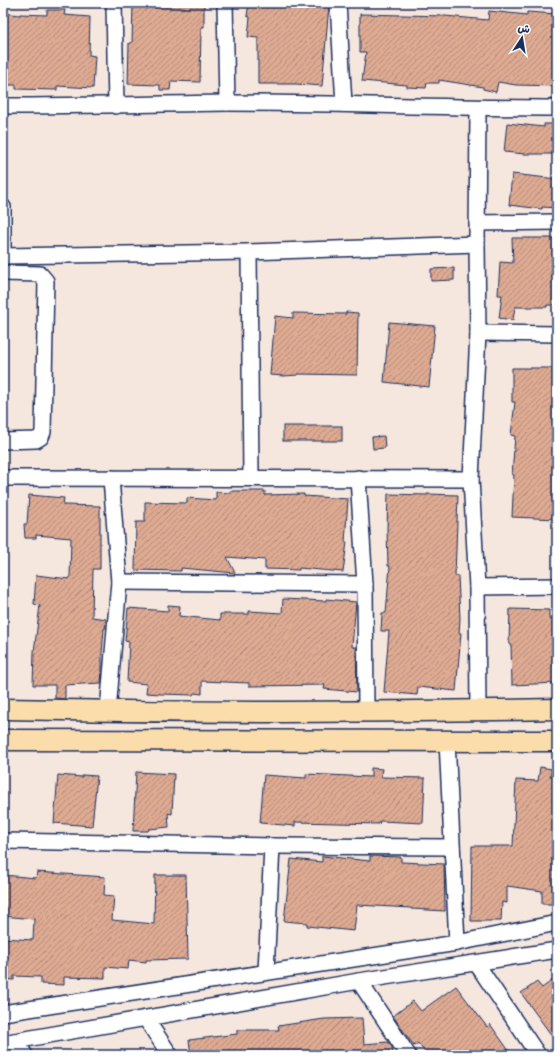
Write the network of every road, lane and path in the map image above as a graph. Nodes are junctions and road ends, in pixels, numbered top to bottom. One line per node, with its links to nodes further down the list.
1 (114, 3): 7 (street)
2 (225, 3): 4 (street)
3 (338, 3): 5 (street)
4 (227, 103): 5 (street); 7 (street)
5 (344, 104): 8 (street)
6 (3, 106): 7 (street)
7 (116, 106)
8 (478, 108): 9 (street); 12 (street)
9 (557, 108)
10 (3, 207): 13 (street)
11 (557, 222): 12 (street)
12 (477, 223): 14 (street)
13 (3, 230): 15 (street)
14 (477, 244): 16 (street); 19 (street)
15 (3, 250)
16 (249, 252): 17 (street); 24 (street)
17 (3, 256)
18 (3, 273): 21 (street)
19 (478, 333): 20 (street); 26 (street)
20 (557, 334)
21 (3, 441)
22 (3, 478): 23 (street)
23 (111, 478): 24 (street); 27 (street)
24 (251, 478): 25 (street)
25 (358, 478): 26 (street); 28 (street)
26 (471, 478): 30 (street)
27 (119, 582): 28 (street); 34 (street)
28 (365, 584): 35 (street)
29 (557, 586): 30 (street)
30 (477, 587): 33 (street)
31 (3, 709): 34 (main road)
32 (557, 709): 33 (main road)
33 (478, 710): 35 (main road)
34 (108, 711): 35 (main road)
35 (366, 711)
36 (3, 740): 37 (main road)
37 (447, 741): 38 (main road); 41 (street)
38 (557, 741)
39 (3, 841): 40 (street)
40 (272, 846): 41 (street); 46 (street)
41 (452, 847): 43 (street)
42 (557, 923): 43 (street)
43 (457, 943): 46 (street)
44 (557, 950): 45 (street)
45 (476, 963): 47 (street); 54 (street)
46 (266, 972): 48 (street)
47 (359, 981): 49 (street); 53 (street)
48 (3, 1013)
49 (146, 1019): 50 (street); 52 (street)
50 (9, 1042): 51 (street)
51 (25, 1055)
52 (170, 1055)
53 (408, 1055)
54 (538, 1055)

